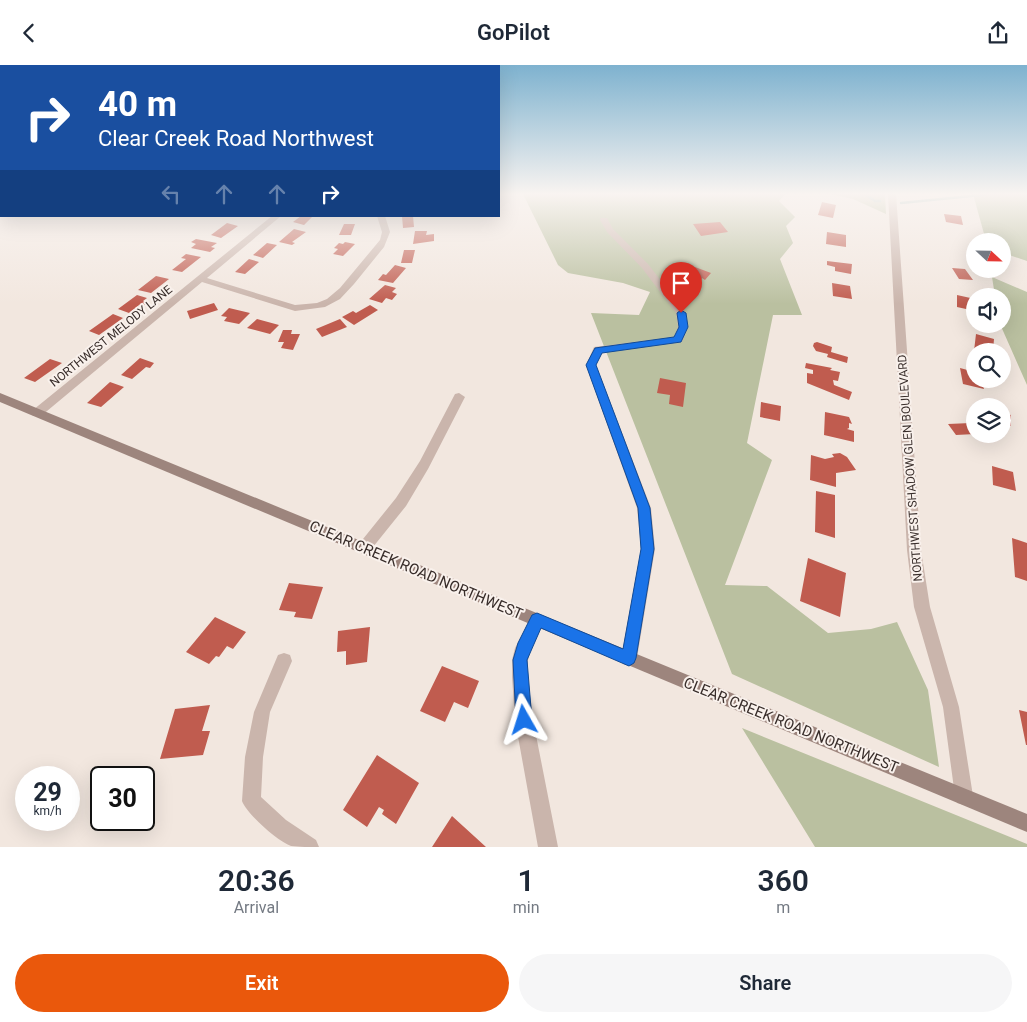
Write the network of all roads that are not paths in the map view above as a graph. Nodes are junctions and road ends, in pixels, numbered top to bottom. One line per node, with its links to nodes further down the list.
1 (260, 230): 5 (street, NORTHWEST MELODY LANE)
2 (386, 230): 5 (street)
3 (610, 230): 11 (street)
4 (894, 230): 13 (street, NORTHWEST SHADOW GLEN BOULEVARD)
5 (201, 279): 8 (street, NORTHWEST MELODY LANE)
6 (0, 397): 8 (main road, CLEAR CREEK ROAD NORTHWEST)
7 (459, 397): 9 (street)
8 (37, 413): 9 (main road, CLEAR CREEK ROAD NORTHWEST)
9 (364, 548): 10 (main road, CLEAR CREEK ROAD NORTHWEST)
10 (537, 620): 11 (main road, CLEAR CREEK ROAD NORTHWEST); 16 (street)
11 (629, 658): 13 (main road, CLEAR CREEK ROAD NORTHWEST)
12 (284, 661): 15 (street)
13 (964, 796): 14 (main road, CLEAR CREEK ROAD NORTHWEST)
14 (1027, 823)
15 (308, 847)
16 (548, 847)

